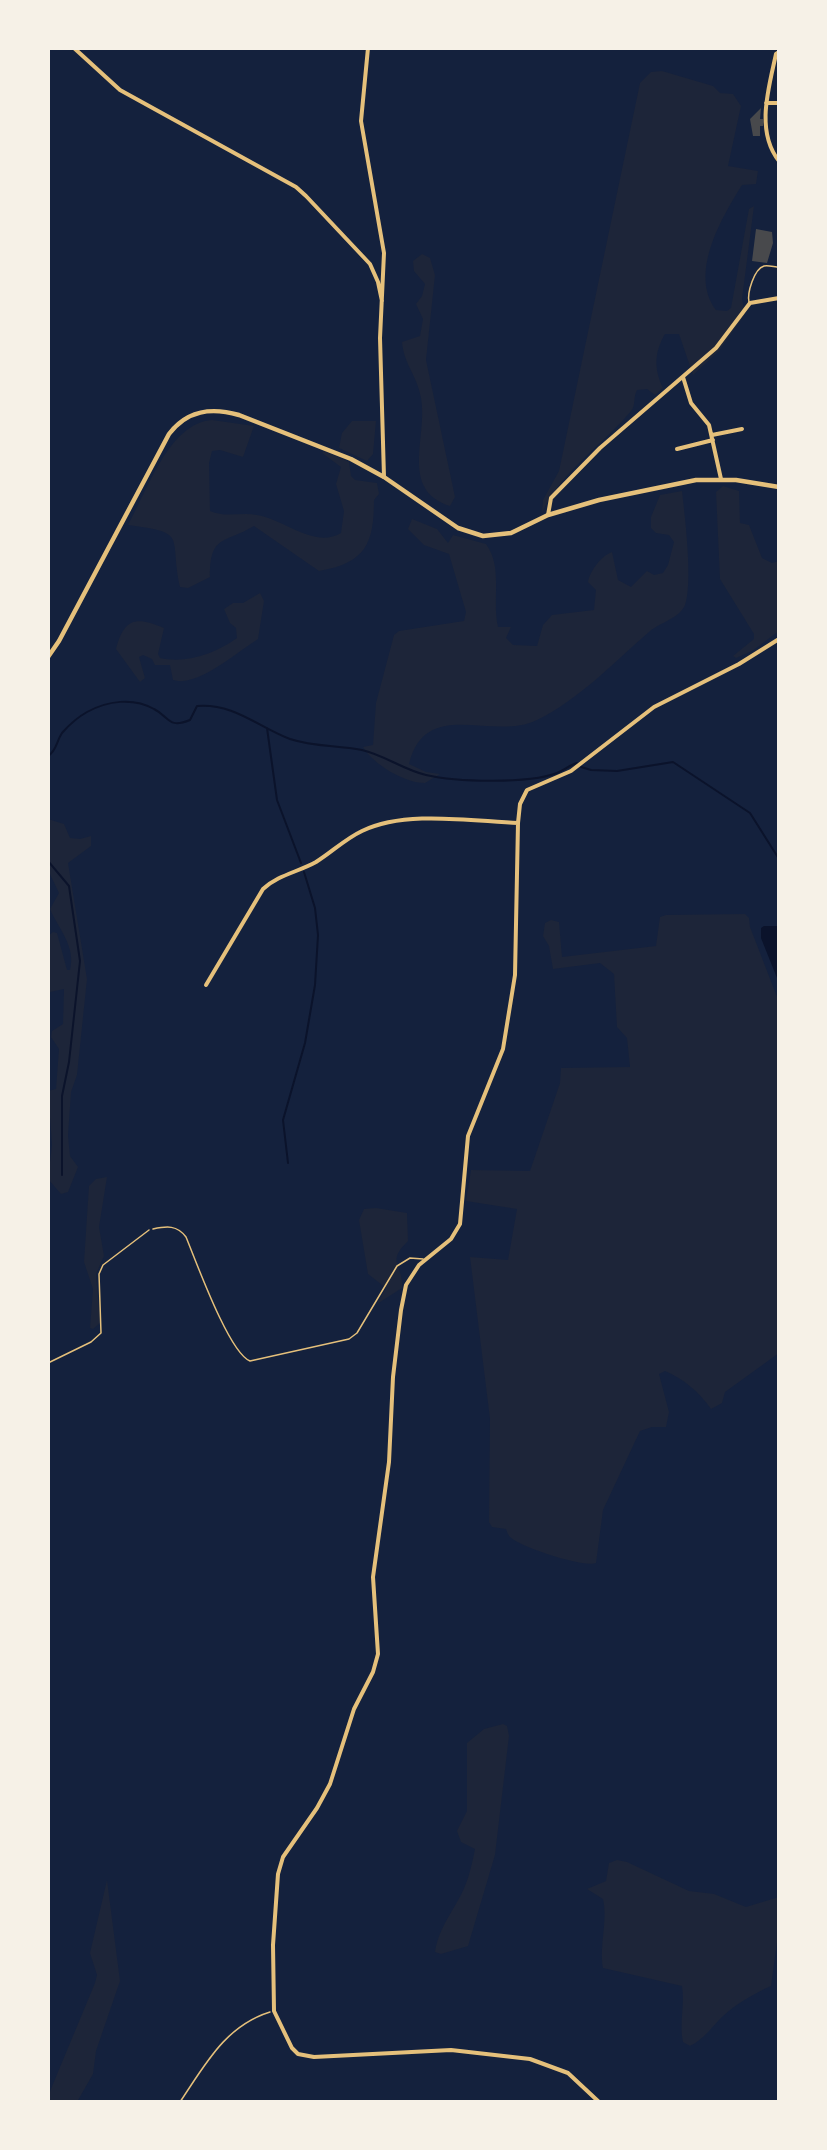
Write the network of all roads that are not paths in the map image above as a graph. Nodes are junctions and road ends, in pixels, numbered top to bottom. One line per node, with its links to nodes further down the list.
1 (74, 48): 10 (street)
2 (368, 48): 10 (street)
3 (779, 52): 4 (street)
4 (766, 103): 5 (street); 6 (street)
5 (779, 104)
6 (779, 160)
7 (779, 267): 9 (lane)
8 (779, 298): 9 (street)
9 (750, 303): 11 (street)
10 (383, 308): 16 (street)
11 (683, 377): 13 (street); 19 (street)
12 (742, 429): 13 (street)
13 (712, 435): 14 (street)
14 (713, 440): 15 (street); 17 (street)
15 (677, 449)
16 (384, 477): 19 (street); 21 (street)
17 (721, 478): 18 (street); 19 (street)
18 (779, 487)
19 (548, 515)
20 (779, 639): 22 (street)
21 (48, 657)
22 (518, 823): 23 (street); 25 (street)
23 (206, 985)
24 (153, 1229): 25 (lane)
25 (424, 1259): 26 (street)
26 (272, 2011): 27 (lane); 28 (street)
27 (180, 2102)
28 (599, 2102)

